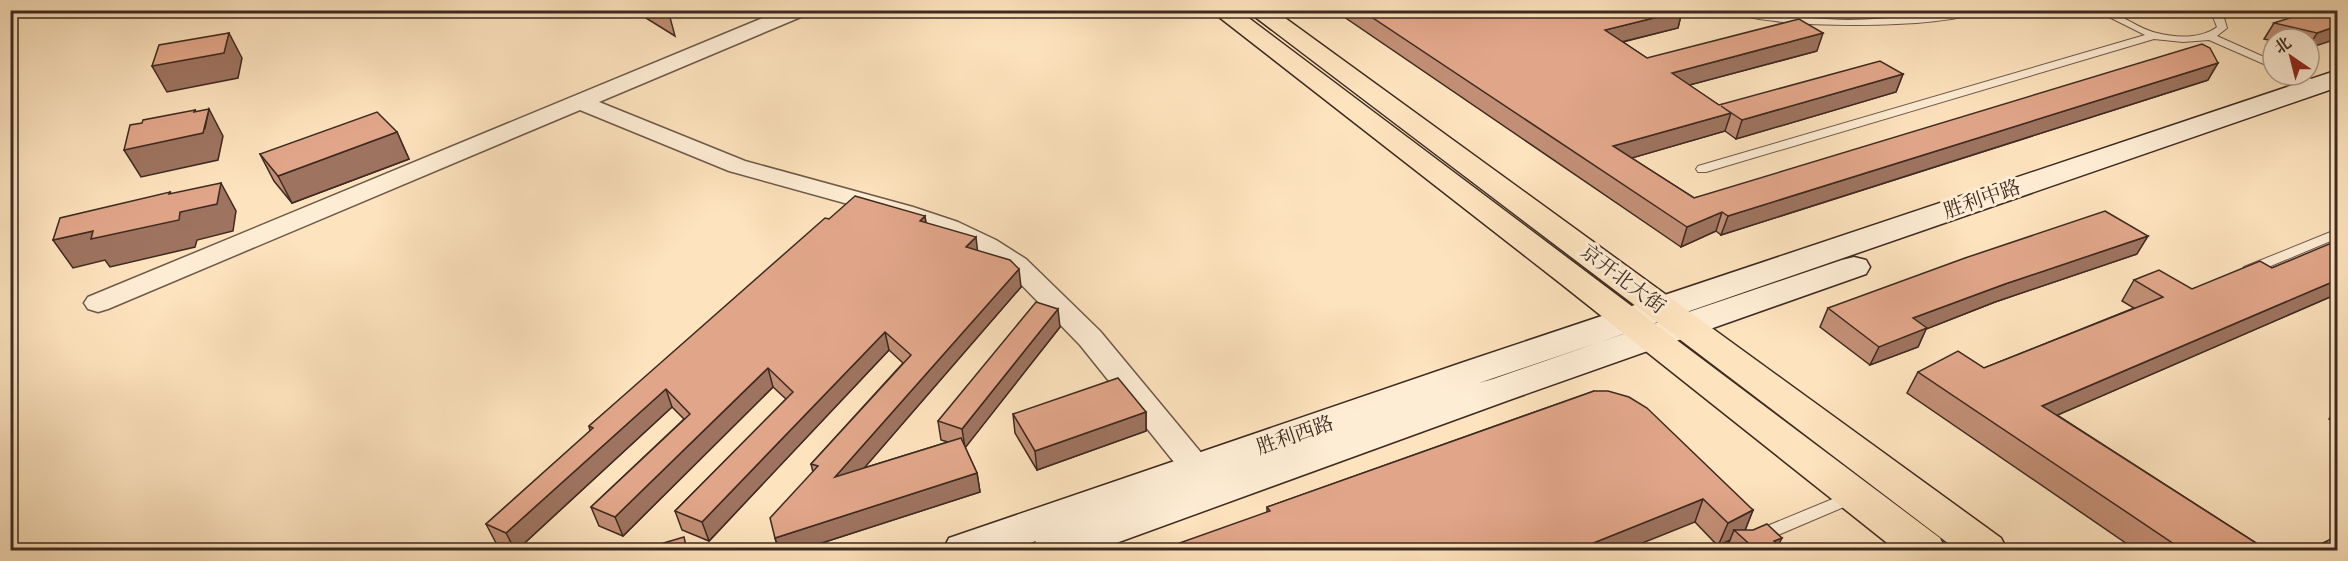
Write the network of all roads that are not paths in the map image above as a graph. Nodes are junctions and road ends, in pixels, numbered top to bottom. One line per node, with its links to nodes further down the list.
1 (801, 10): 12 (street)
2 (1222, 10): 19 (main road, 京开北大街)
3 (1257, 10): 19 (main road, 京开北大街)
4 (1732, 10): 5 (lane)
5 (1978, 10)
6 (2100, 10): 8 (lane)
7 (2238, 10): 9 (lane)
8 (2154, 36): 9 (lane); 13 (lane)
9 (2210, 37): 10 (lane)
10 (2261, 60)
11 (2322, 84): 19 (street, 胜利中路)
12 (581, 103): 18 (street); 20 (street)
13 (1702, 169)
14 (2337, 233): 15 (lane)
15 (2299, 249): 16 (lane); 17 (lane)
16 (2318, 259)
17 (2235, 276)
18 (98, 303)
19 (1656, 323): 20 (street, 胜利西路); 21 (main road, 京开北大街); 23 (street, 胜利西路); 26 (main road, 京开北大街)
20 (1197, 469): 22 (street, 胜利西路)
21 (1854, 496): 24 (lane); 25 (main road, 京开北大街)
22 (964, 550)
23 (1052, 550)
24 (1727, 550)
25 (1925, 550)
26 (1986, 550)

